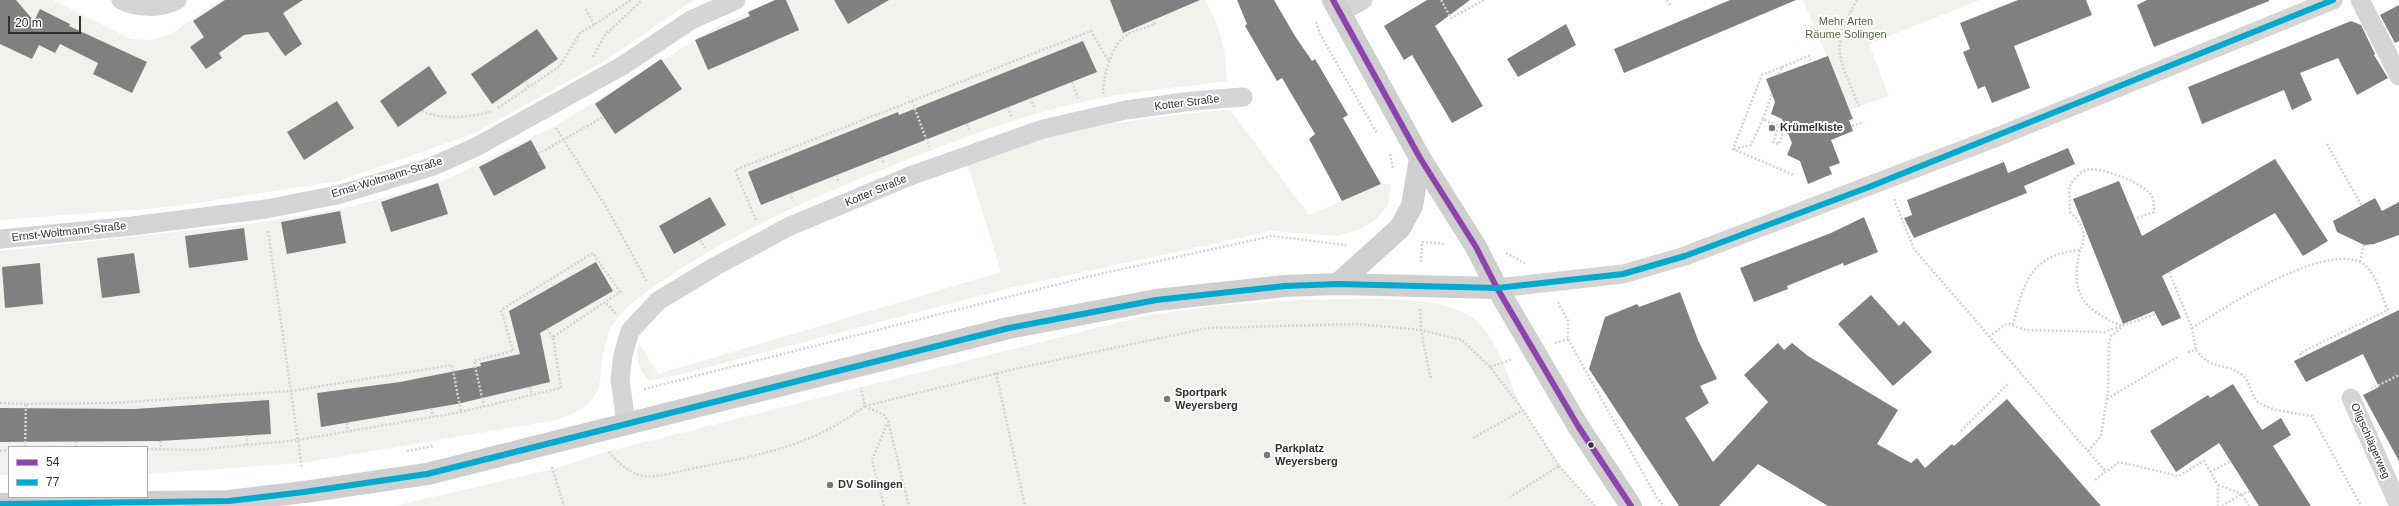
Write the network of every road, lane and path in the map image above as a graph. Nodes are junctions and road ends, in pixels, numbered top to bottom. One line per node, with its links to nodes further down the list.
1 (121, 0): 2 (street)
2 (177, 0)
3 (632, 0): 18 (path)
4 (642, 0): 25 (path)
5 (736, 0): 25 (street, Ernst-Woltmann-Straße)
6 (1364, 0): 13 (street)
7 (1441, 0): 8 (path)
8 (1484, 0)
9 (1667, 0): 14 (path)
10 (1857, 0): 30 (path)
11 (2333, 0): 49 (street)
12 (2360, 0): 23 (street)
13 (1336, 7): 45 (street)
14 (1671, 7)
15 (586, 8): 18 (path)
16 (1314, 15): 39 (path)
17 (1153, 20): 19 (path)
18 (594, 25): 26 (path)
19 (1109, 62): 29 (path); 33 (path)
20 (1811, 62): 21 (path)
21 (1782, 67): 22 (path); 43 (path)
22 (1780, 74)
23 (2399, 76)
24 (525, 81): 26 (path)
25 (591, 82): 31 (street, Ernst-Woltmann-Straße)
26 (529, 87): 32 (path)
27 (1772, 94): 35 (path)
28 (1242, 97): 33 (street, Kotter Straße)
29 (912, 101): 46 (path); 55 (path)
30 (1859, 106)
31 (544, 109): 40 (path); 51 (street, Ernst-Woltmann-Straße)
32 (422, 111)
33 (1105, 114): 46 (street, Kotter Straße)
34 (604, 117): 40 (path)
35 (1763, 119): 38 (path); 43 (path)
36 (1864, 122): 37 (path)
37 (1852, 126)
38 (1785, 127)
39 (1378, 135)
40 (563, 140): 44 (path); 65 (path)
41 (2327, 144): 50 (path)
42 (1386, 148): 48 (path)
43 (1733, 149): 47 (path)
44 (538, 154)
45 (1420, 158): 53 (street); 64 (street)
46 (936, 167): 55 (street, Kotter Straße)
47 (1794, 175)
48 (1395, 177)
49 (1886, 180): 64 (street); 76 (path)
50 (2362, 206)
51 (266, 209): 54 (street, Ernst-Woltmann-Straße); 87 (path)
52 (2135, 220): 59 (path)
53 (1400, 228): 56 (path); 62 (street)
54 (0, 239)
55 (764, 240): 65 (street, Kotter Straße)
56 (1422, 242)
57 (1349, 244): 88 (path)
58 (2364, 245): 60 (path)
59 (2080, 250): 69 (path); 70 (path)
60 (2360, 262): 71 (path); 79 (path)
61 (2169, 272): 71 (path)
62 (1338, 284): 63 (street); 81 (street)
63 (1420, 286): 64 (street); 73 (path)
64 (1497, 288): 138 (street)
65 (658, 301): 74 (street, Kotter Straße)
66 (605, 302): 74 (path); 75 (path); 95 (path)
67 (2156, 314): 70 (path)
68 (1568, 321): 139 (path)
69 (2013, 325): 70 (path); 76 (path)
70 (2123, 327): 91 (path)
71 (2192, 328): 77 (path)
72 (547, 329): 75 (path)
73 (1421, 330): 82 (path); 84 (path); 97 (path)
74 (630, 331): 88 (street)
75 (553, 337): 89 (path)
76 (1989, 337): 116 (path)
77 (2196, 350): 78 (path); 143 (path)
78 (2188, 352)
79 (2301, 357)
80 (2177, 358): 91 (path)
81 (855, 366): 94 (path); 102 (street)
82 (996, 373): 94 (path); 136 (path)
83 (2399, 375): 90 (path)
84 (1431, 380)
85 (2009, 382): 104 (path)
86 (530, 387): 89 (path)
87 (291, 392): 93 (path); 98 (path); 107 (path)
88 (622, 394): 102 (street)
89 (532, 395): 95 (path)
90 (2351, 398): 144 (street, Oligschlägerweg)
91 (2107, 399): 116 (path)
92 (0, 403): 93 (path)
93 (26, 404): 111 (path)
94 (865, 406): 100 (path); 118 (path)
95 (484, 407): 98 (path)
96 (431, 408): 99 (path)
97 (1523, 410): 106 (path); 122 (path)
98 (461, 412): 99 (path)
99 (433, 417): 103 (path)
100 (888, 422): 134 (path); 135 (path)
101 (347, 423): 103 (path)
102 (626, 423): 133 (street)
103 (348, 431): 107 (path)
104 (1961, 431)
105 (246, 436): 113 (path)
106 (1473, 438)
107 (298, 440): 113 (path); 120 (path)
108 (160, 441): 115 (path)
109 (76, 442): 112 (path)
110 (442, 445): 117 (path)
111 (25, 446)
112 (76, 446)
113 (247, 446): 115 (path)
114 (148, 449): 115 (path)
115 (162, 449)
116 (2088, 451): 126 (path)
117 (403, 452)
118 (602, 454)
119 (2231, 461): 127 (path)
120 (301, 463)
121 (560, 466): 123 (path)
122 (1559, 466): 132 (path); 137 (path)
123 (553, 468)
124 (310, 470): 125 (path)
125 (294, 471)
126 (2105, 471): 127 (path); 128 (path)
127 (2210, 472): 129 (path)
128 (2095, 480)
129 (2218, 485): 131 (path); 140 (path)
130 (2250, 491): 131 (path)
131 (2242, 494): 141 (path); 142 (path)
132 (1510, 497)
133 (0, 504)
134 (884, 506)
135 (909, 506)
136 (1025, 506)
137 (1595, 506)
138 (1631, 506)
139 (1664, 506)
140 (2218, 506)
141 (2222, 506)
142 (2249, 506)
143 (2361, 506)
144 (2399, 506)

